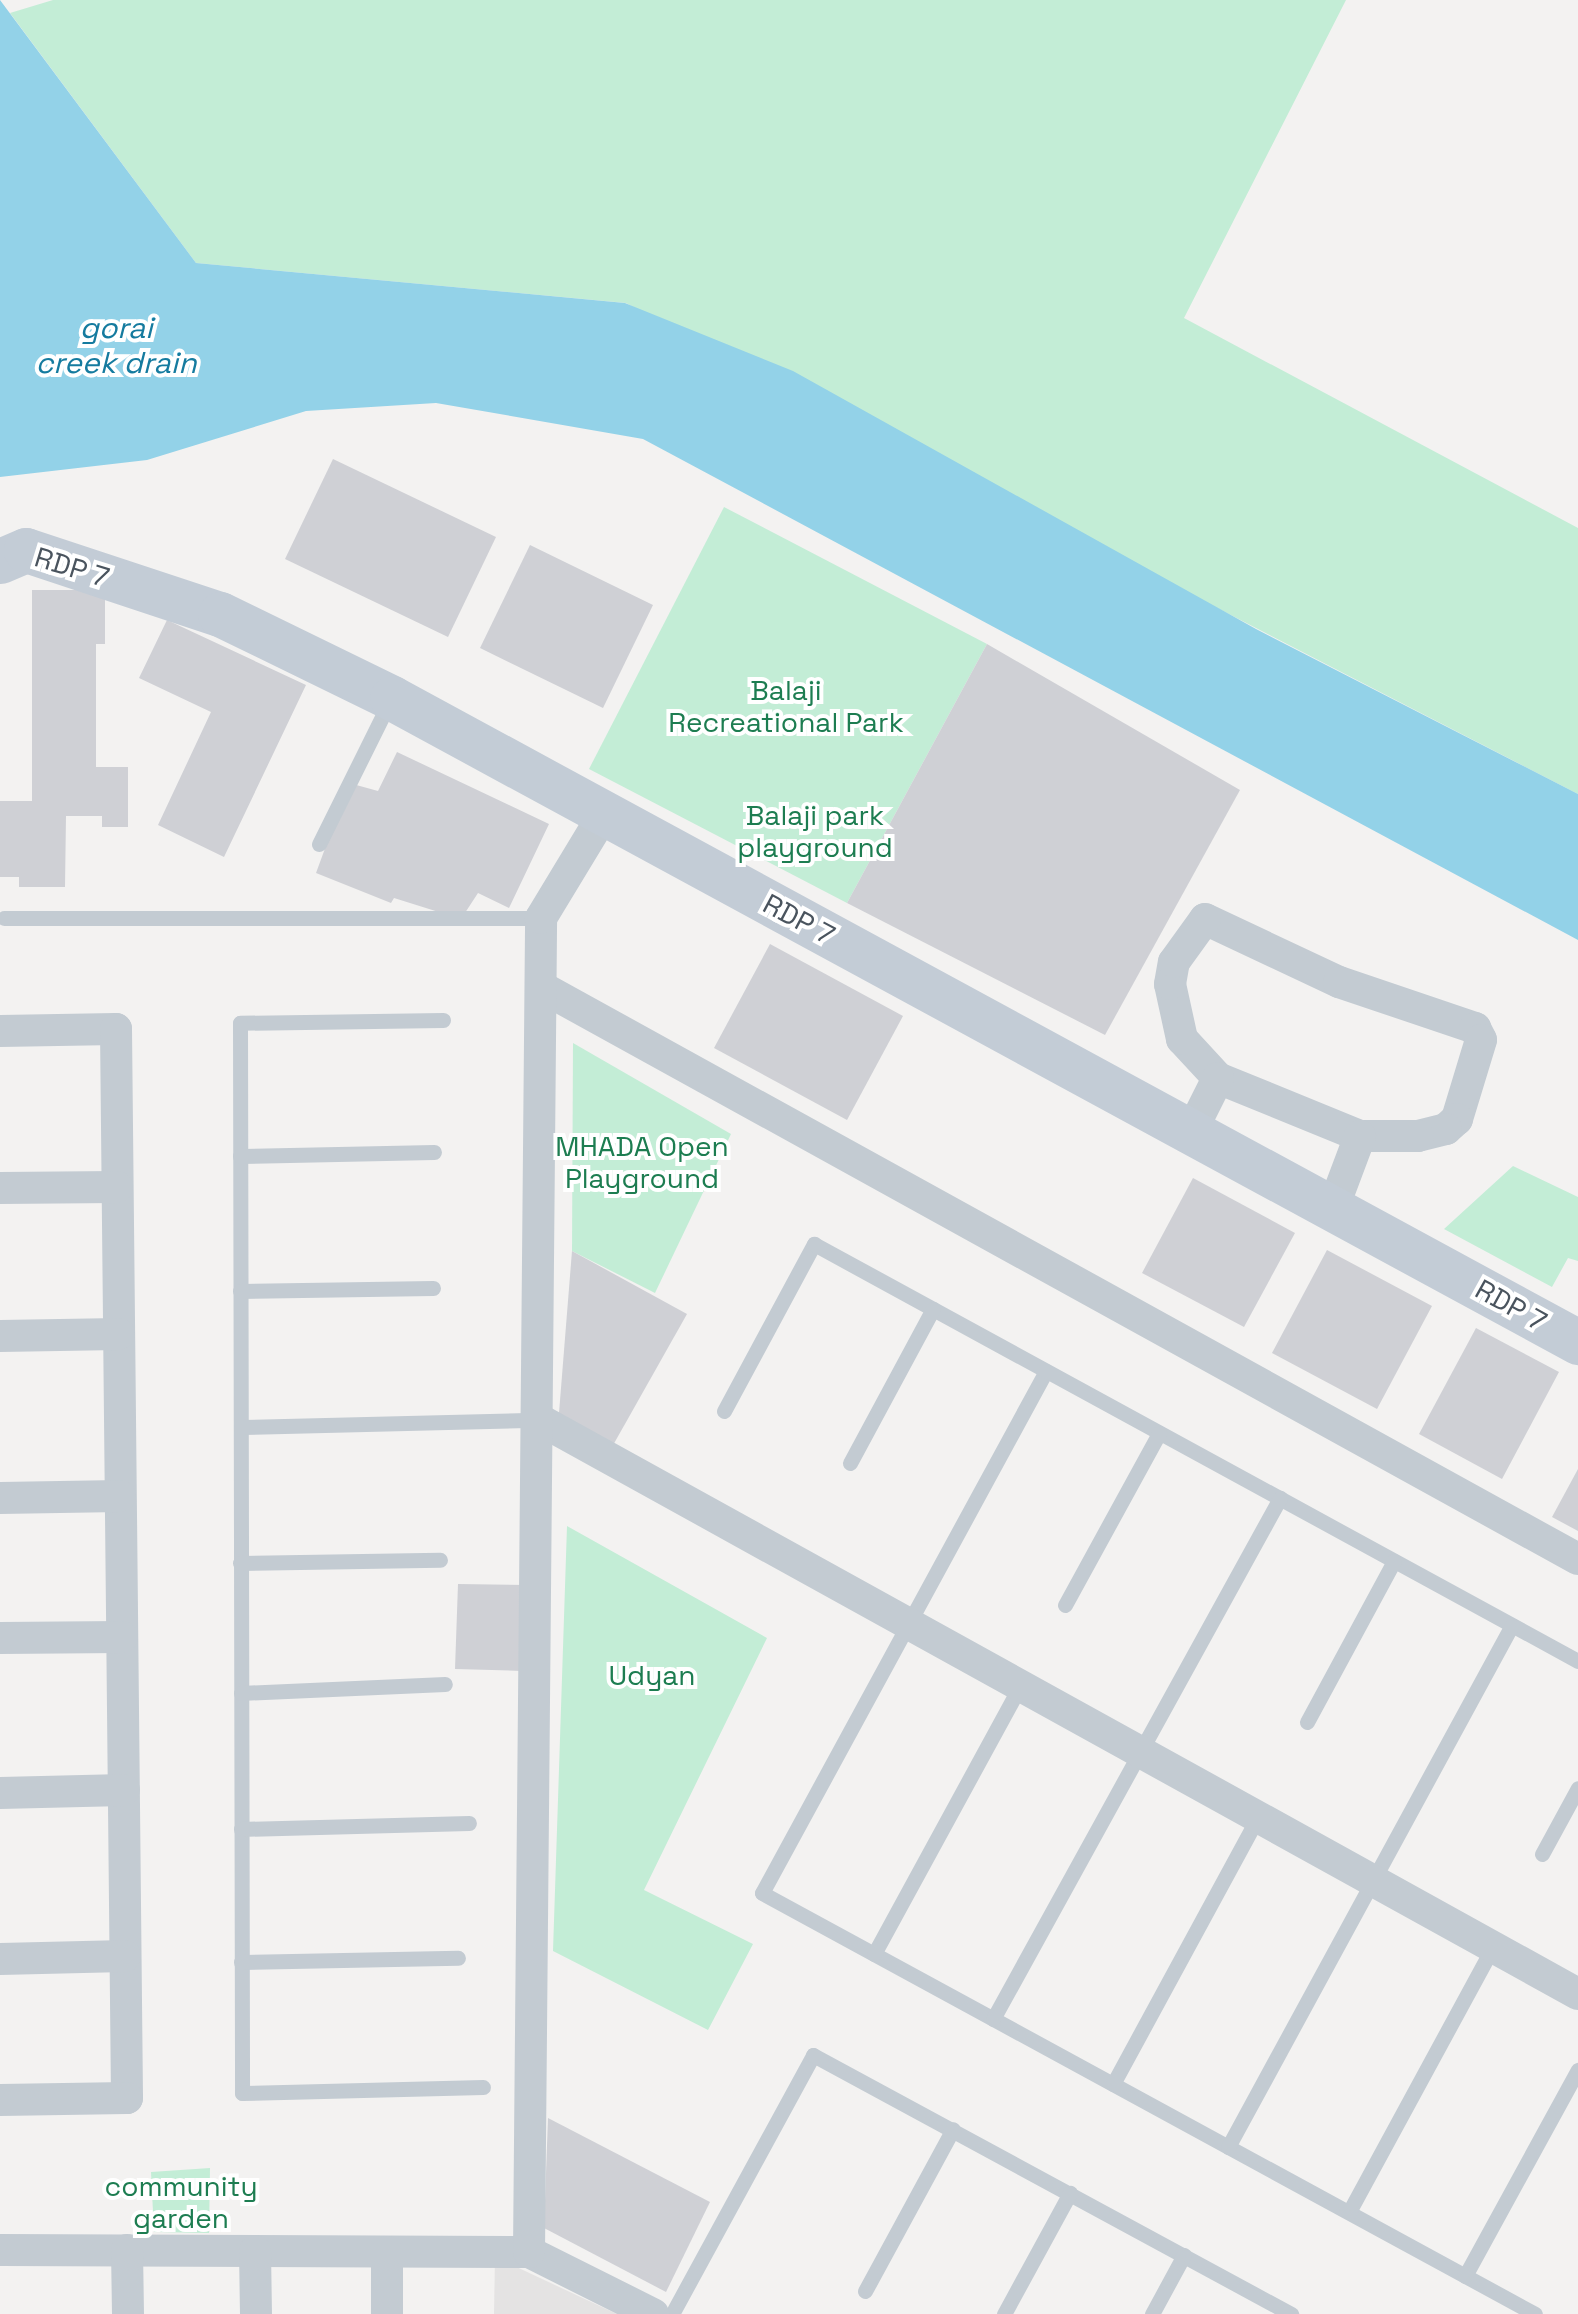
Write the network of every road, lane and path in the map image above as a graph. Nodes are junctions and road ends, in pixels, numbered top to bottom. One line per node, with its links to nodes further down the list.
1 (0, 561): 2 (street, RDP 7)
2 (392, 698): 3 (street, RDP 7); 4 (lane)
3 (604, 814): 6 (street); 11 (street, RDP 7)
4 (319, 844)
5 (4, 918): 6 (lane)
6 (541, 918): 7 (street)
7 (543, 988): 26 (street); 33 (street)
8 (442, 1020): 14 (lane)
9 (0, 1031): 15 (street)
10 (1218, 1078): 11 (street); 12 (street); 12 (street)
11 (1192, 1130): 17 (street, RDP 7)
12 (1360, 1136): 17 (street)
13 (434, 1152): 14 (lane)
14 (240, 1156): 19 (lane)
15 (117, 1186): 16 (street); 21 (street)
16 (0, 1188)
17 (1333, 1208): 23 (street, RDP 7)
18 (433, 1288): 19 (lane)
19 (240, 1291): 27 (lane)
20 (933, 1310): 24 (lane); 25 (lane); 29 (lane)
21 (119, 1334): 22 (street); 30 (street)
22 (0, 1336)
23 (1578, 1342)
24 (1046, 1371): 28 (lane); 38 (lane)
25 (724, 1411)
26 (540, 1420): 27 (lane); 38 (street); 76 (street)
27 (240, 1426): 36 (lane)
28 (1159, 1432): 32 (lane); 37 (lane)
29 (850, 1463)
30 (120, 1496): 31 (street); 40 (street)
31 (0, 1498)
32 (1280, 1498): 35 (lane); 47 (lane)
33 (1578, 1559)
34 (440, 1560): 36 (lane)
35 (1394, 1561): 39 (lane); 46 (lane)
36 (240, 1563): 45 (lane)
37 (1065, 1605)
38 (908, 1624): 44 (street); 57 (lane)
39 (1512, 1624): 42 (lane); 55 (lane)
40 (122, 1636): 41 (street); 49 (street)
41 (0, 1638)
42 (1578, 1660)
43 (446, 1684): 45 (lane)
44 (1020, 1686): 47 (street); 57 (lane)
45 (241, 1694): 53 (lane)
46 (1307, 1722)
47 (1140, 1752): 51 (street); 63 (lane)
48 (1578, 1788): 54 (lane)
49 (124, 1790): 50 (street); 58 (street)
50 (0, 1793)
51 (1258, 1818): 55 (street); 65 (lane)
52 (469, 1823): 53 (lane)
53 (241, 1829): 61 (lane)
54 (1542, 1854)
55 (1373, 1880): 56 (street); 69 (lane)
56 (1492, 1947): 62 (street); 71 (lane)
57 (874, 1954): 63 (lane)
58 (125, 1956): 60 (street); 67 (street)
59 (458, 1958): 61 (lane)
60 (0, 1959)
61 (241, 1962): 66 (lane)
62 (1578, 1994)
63 (993, 2019): 65 (lane)
64 (1578, 2070): 78 (lane)
65 (1113, 2084): 69 (lane)
66 (482, 2088)
67 (0, 2100)
68 (953, 2129): 70 (lane); 79 (lane); 84 (lane)
69 (1228, 2146): 71 (lane)
70 (1070, 2193): 77 (lane); 85 (lane)
71 (1349, 2212): 78 (lane)
72 (0, 2250): 73 (street)
73 (127, 2250): 74 (street); 80 (street)
74 (255, 2252): 75 (street); 81 (street)
75 (386, 2252): 76 (street); 82 (street)
76 (529, 2252): 83 (street)
77 (1184, 2256): 86 (lane); 87 (lane)
78 (1466, 2276): 88 (lane)
79 (864, 2291)
80 (128, 2314)
81 (256, 2314)
82 (387, 2314)
83 (652, 2314)
84 (672, 2314)
85 (1004, 2314)
86 (1152, 2314)
87 (1291, 2314)
88 (1535, 2314)

